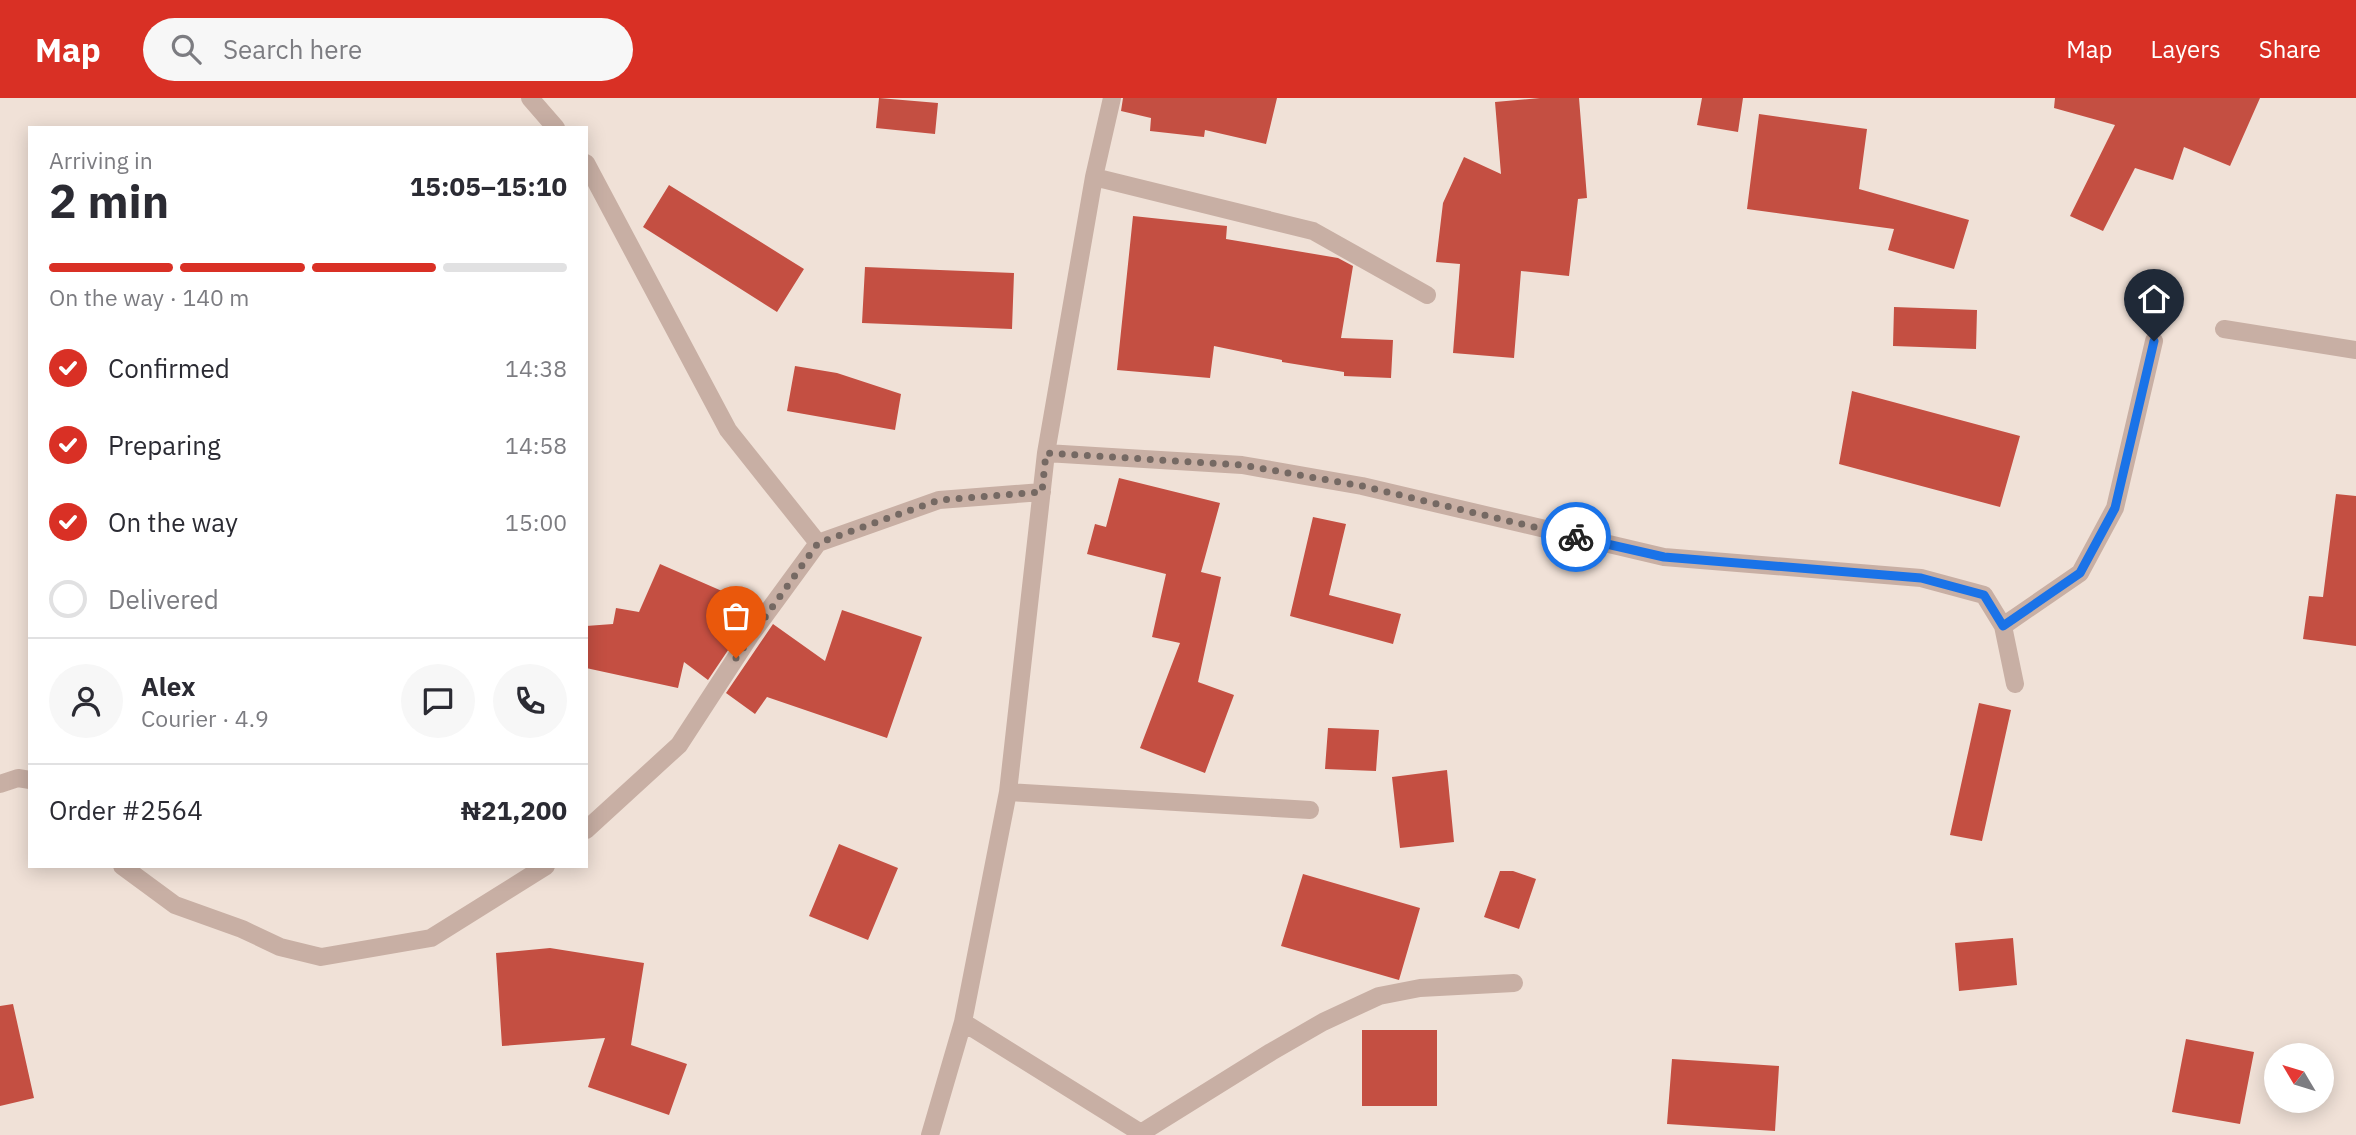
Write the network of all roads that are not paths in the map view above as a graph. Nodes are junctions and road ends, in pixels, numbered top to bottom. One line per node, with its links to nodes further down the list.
1 (530, 98): 3 (street)
2 (1112, 98): 5 (street)
3 (554, 126)
4 (588, 167): 12 (street)
5 (1094, 177): 6 (street); 10 (street)
6 (1427, 295)
7 (2224, 329): 9 (street)
8 (2154, 341): 13 (street)
9 (2356, 350)
10 (1046, 453): 11 (street); 13 (street)
11 (1042, 492): 12 (street); 17 (street)
12 (818, 543): 19 (street)
13 (2003, 626): 14 (street)
14 (2015, 684)
15 (28, 780): 16 (street)
16 (0, 784)
17 (1008, 792): 18 (street); 23 (street)
18 (1310, 810)
19 (588, 828)
20 (125, 868): 21 (street)
21 (543, 868)
22 (1514, 983): 24 (street)
23 (963, 1023): 24 (street); 25 (street)
24 (1142, 1134)
25 (930, 1135)

